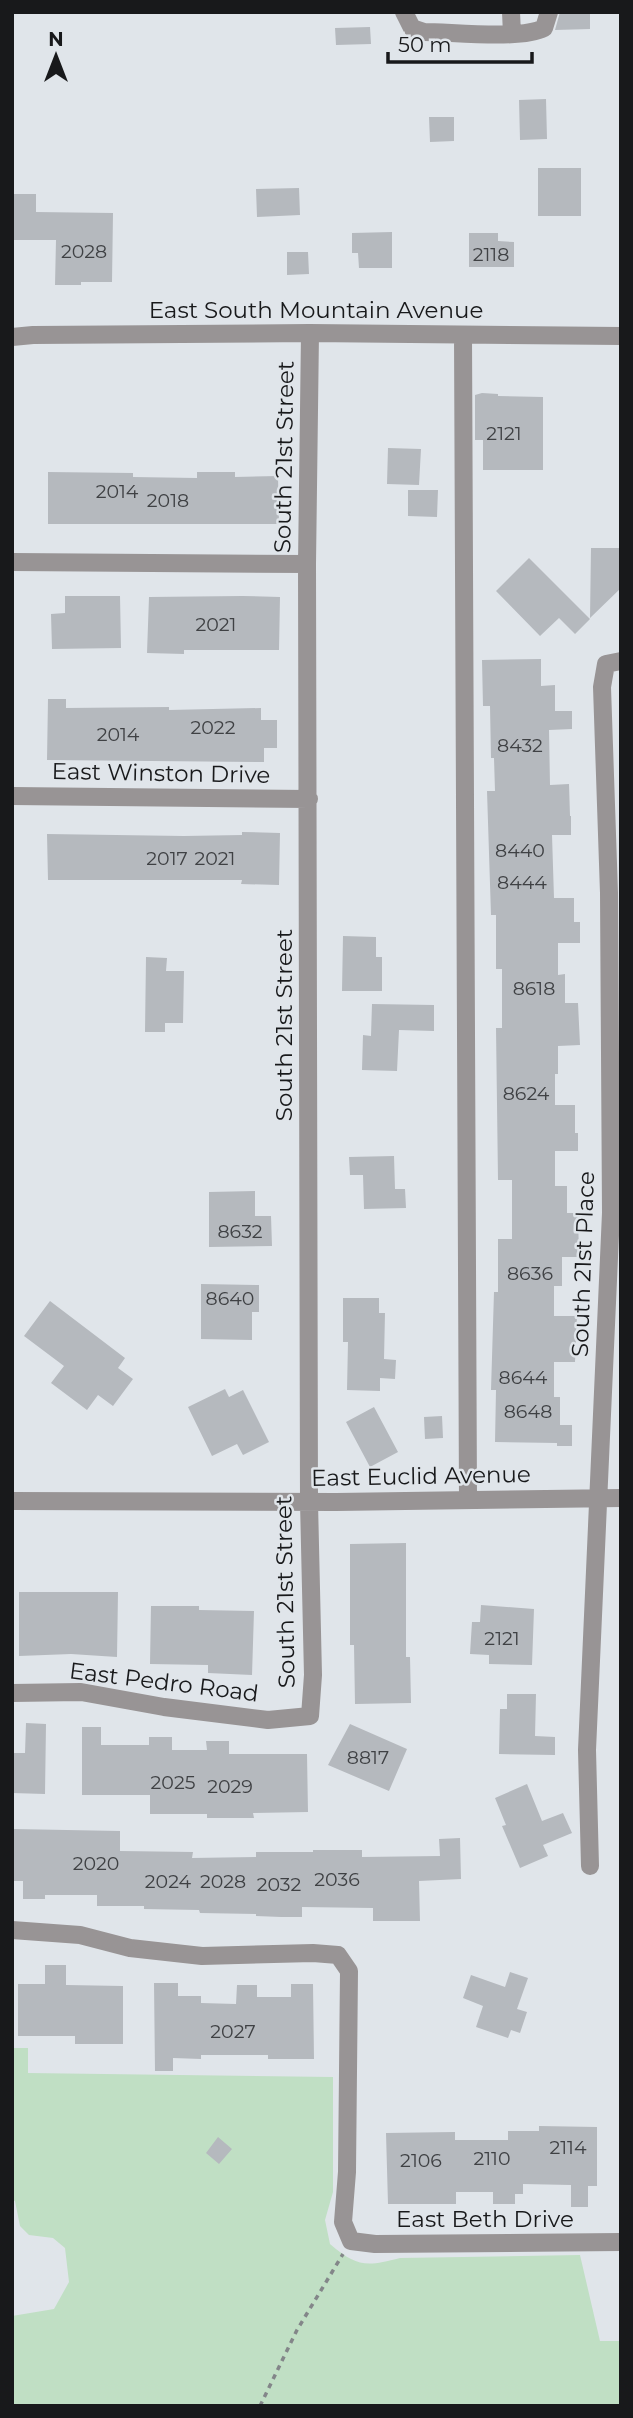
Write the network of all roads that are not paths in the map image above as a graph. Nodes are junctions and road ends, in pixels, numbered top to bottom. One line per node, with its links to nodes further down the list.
1 (404, 12): 4 (street)
2 (511, 12): 4 (street)
3 (550, 12): 4 (street)
4 (512, 34)
5 (310, 334): 6 (street, East South Mountain Avenue); 8 (street, East South Mountain Avenue); 10 (street, South 21st Street)
6 (463, 335): 7 (street, East South Mountain Avenue); 17 (street)
7 (621, 336)
8 (12, 337)
9 (12, 562): 10 (street)
10 (307, 564): 13 (street, South 21st Street)
11 (613, 663): 14 (street, South 21st Place)
12 (12, 796): 13 (street, East Winston Drive)
13 (309, 799): 19 (street, South 21st Street)
14 (616, 1213): 16 (street, South 21st Place)
15 (621, 1498): 16 (street, East Euclid Avenue)
16 (597, 1499): 17 (street, East Euclid Avenue); 22 (street, South 21st Place)
17 (468, 1500): 19 (street, East Euclid Avenue)
18 (12, 1502): 19 (street, East Euclid Avenue)
19 (309, 1502): 21 (street, South 21st Street)
20 (12, 1693): 21 (street, East Pedro Road)
21 (310, 1716)
22 (590, 1866)
23 (12, 1930): 24 (street, East Beth Drive)
24 (621, 2242)

